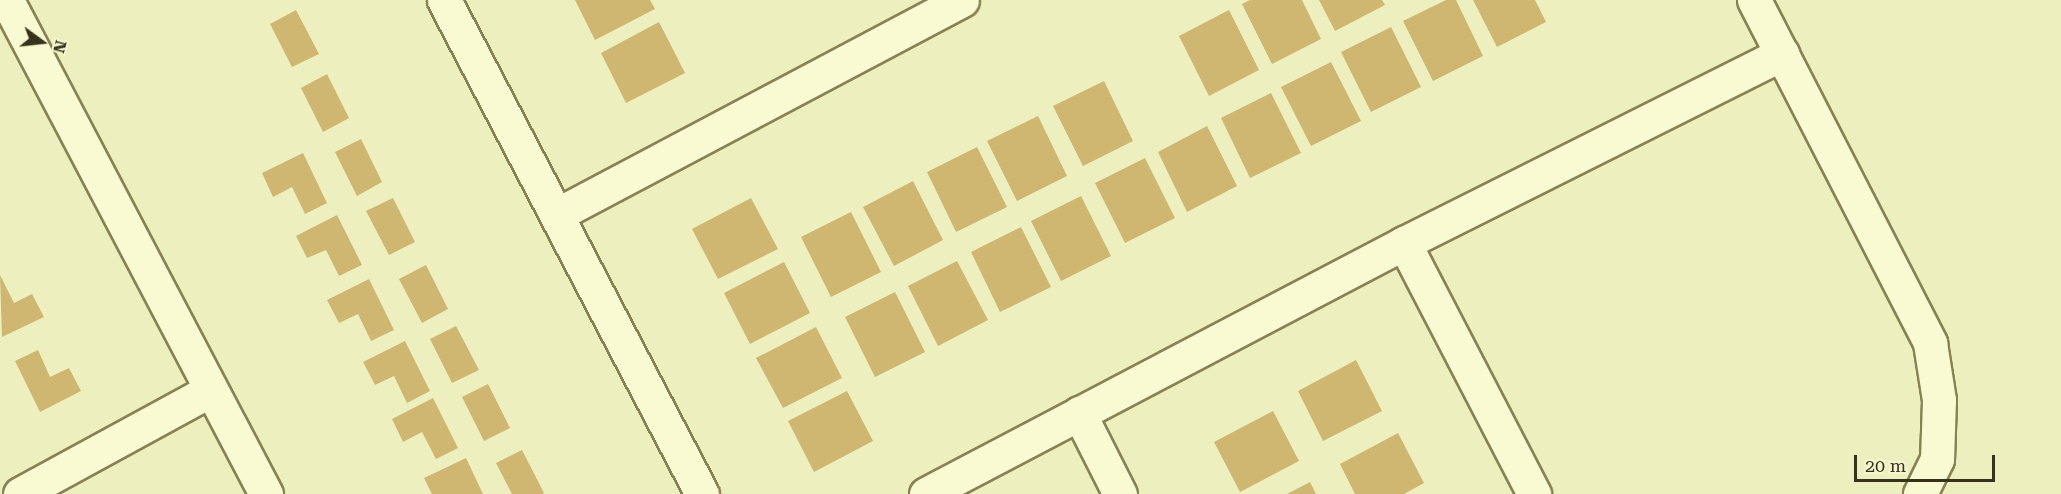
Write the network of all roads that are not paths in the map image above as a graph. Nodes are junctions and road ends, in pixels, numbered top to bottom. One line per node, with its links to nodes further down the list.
1 (444, 0): 6 (street)
2 (962, 0): 6 (street)
3 (1754, 0): 5 (street)
4 (12, 8): 8 (street)
5 (1782, 54): 7 (street); 16 (street)
6 (558, 214): 12 (street)
7 (1404, 243): 9 (street); 15 (street)
8 (211, 390): 10 (street); 11 (street)
9 (1079, 413): 13 (street); 14 (street)
10 (20, 494)
11 (266, 494)
12 (702, 494)
13 (926, 494)
14 (1120, 494)
15 (1534, 494)
16 (1920, 494)

